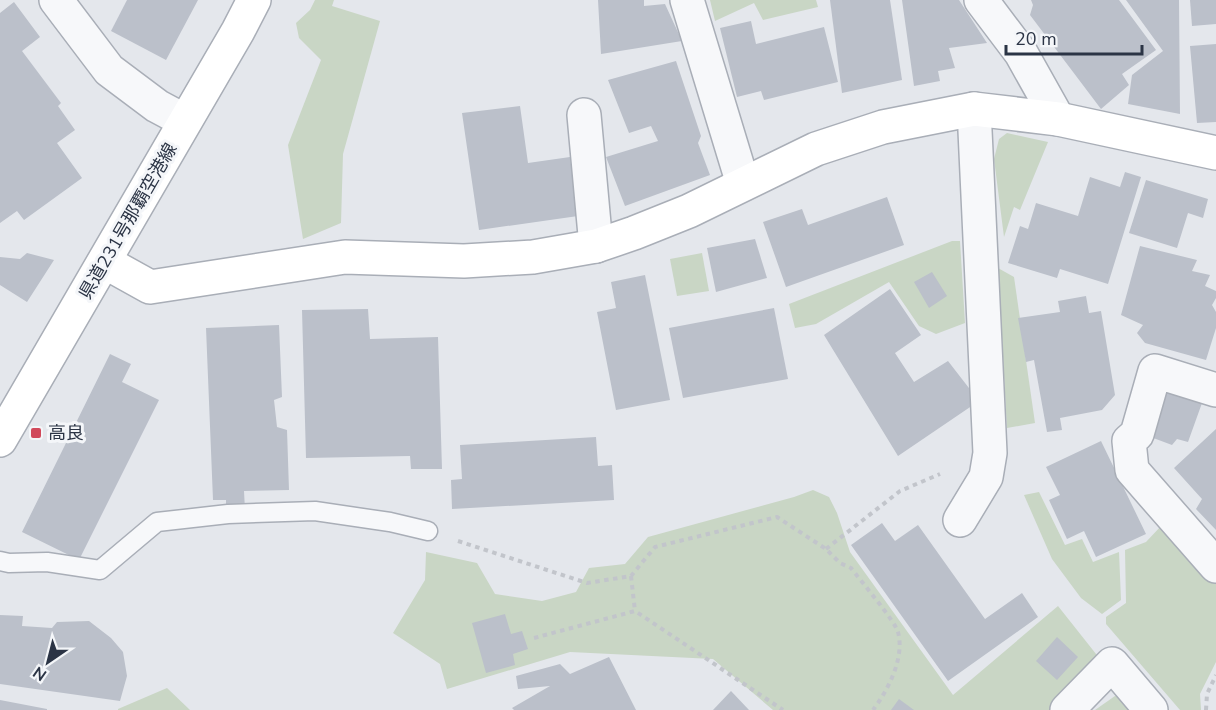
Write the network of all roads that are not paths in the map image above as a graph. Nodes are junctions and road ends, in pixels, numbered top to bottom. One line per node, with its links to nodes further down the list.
1 (56, 0): 8 (street)
2 (254, 0): 8 (street, 県道231号那覇空港線)
3 (687, 0): 10 (street)
4 (981, 0): 7 (street)
5 (974, 109): 7 (street); 10 (street); 16 (street)
6 (585, 115): 11 (street)
7 (1058, 119): 9 (street)
8 (185, 121): 12 (street, 県道231号那覇空港線)
9 (1216, 153)
10 (743, 184): 11 (street)
11 (596, 246): 12 (street)
12 (105, 262): 14 (street, 県道231号那覇空港線)
13 (1216, 390): 19 (street)
14 (8, 406): 15 (street, 県道231号那覇空港線)
15 (0, 440)
16 (960, 520)
17 (428, 531): 18 (lane)
18 (0, 561)
19 (1216, 566)
20 (1067, 710): 21 (street)
21 (1151, 710)

